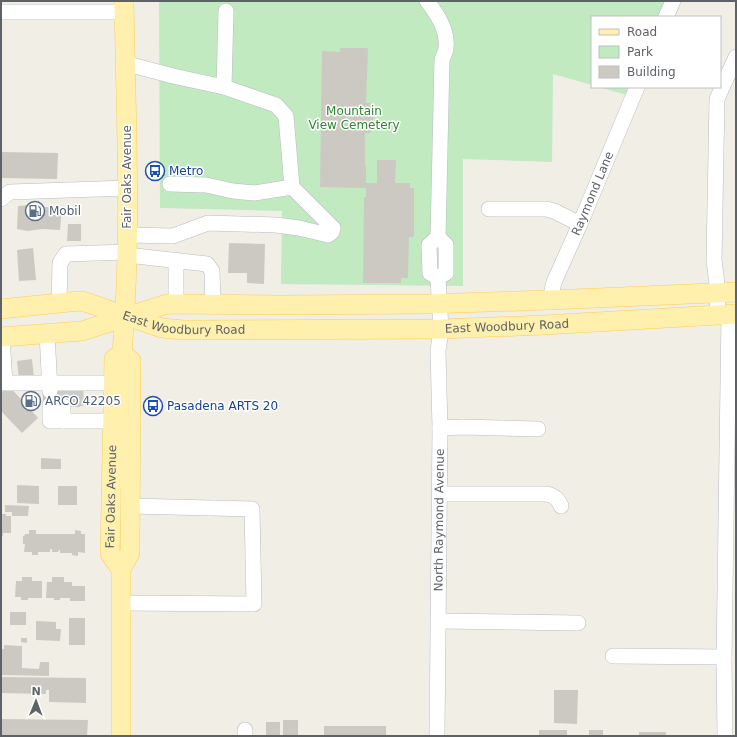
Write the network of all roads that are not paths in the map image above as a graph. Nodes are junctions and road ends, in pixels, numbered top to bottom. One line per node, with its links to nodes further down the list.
1 (427, 1): 24 (street, North Raymond Avenue)
2 (673, 1): 6 (street)
3 (124, 7): 5 (street); 8 (main road, Fair Oaks Avenue)
4 (226, 11): 9 (street)
5 (1, 12)
6 (666, 16)
7 (736, 57): 19 (street)
8 (124, 63): 9 (street); 13 (main road, Fair Oaks Avenue)
9 (224, 87): 12 (street)
10 (637, 88): 16 (street, Raymond Lane)
11 (170, 184): 12 (street)
12 (292, 187): 17 (street)
13 (128, 188): 14 (street); 17 (main road, Fair Oaks Avenue)
14 (1, 199)
15 (489, 209): 16 (street)
16 (580, 224): 20 (street, Raymond Lane)
17 (127, 247): 18 (street); 21 (street); 27 (main road, Fair Oaks Avenue)
18 (176, 260): 22 (street); 23 (street)
19 (727, 292): 20 (main road, East Woodbury Road); 26 (street)
20 (550, 300): 24 (main road, East Woodbury Road)
21 (59, 303): 25 (main road); 27 (main road)
22 (176, 304): 23 (main road, East Woodbury Road); 27 (main road, East Woodbury Road)
23 (214, 304): 24 (main road, East Woodbury Road)
24 (439, 304): 28 (street, North Raymond Avenue)
25 (1, 309)
26 (727, 315): 28 (main road, East Woodbury Road); 40 (street)
27 (125, 316): 28 (main road, East Woodbury Road); 29 (main road); 31 (main road, Fair Oaks Avenue)
28 (441, 329): 35 (street, North Raymond Avenue)
29 (47, 333): 30 (main road); 33 (street)
30 (2, 337): 33 (street)
31 (122, 352): 32 (main road, Fair Oaks Avenue); 38 (main road, Fair Oaks Avenue)
32 (114, 384): 33 (street); 34 (main road, Fair Oaks Avenue)
33 (64, 398): 34 (street)
34 (112, 421): 41 (main road, Fair Oaks Avenue)
35 (440, 428): 36 (street); 37 (street, North Raymond Avenue)
36 (538, 429)
37 (440, 494): 39 (street); 43 (street, North Raymond Avenue)
38 (131, 506): 41 (main road, Fair Oaks Avenue); 42 (street)
39 (561, 506)
40 (731, 529): 44 (street)
41 (121, 569): 42 (main road, Fair Oaks Avenue)
42 (121, 604): 48 (main road, Fair Oaks Avenue)
43 (438, 621): 45 (street); 49 (street, North Raymond Avenue)
44 (730, 621): 47 (street)
45 (578, 623)
46 (613, 656): 47 (street)
47 (724, 658): 50 (street)
48 (121, 736)
49 (437, 736)
50 (725, 736)

